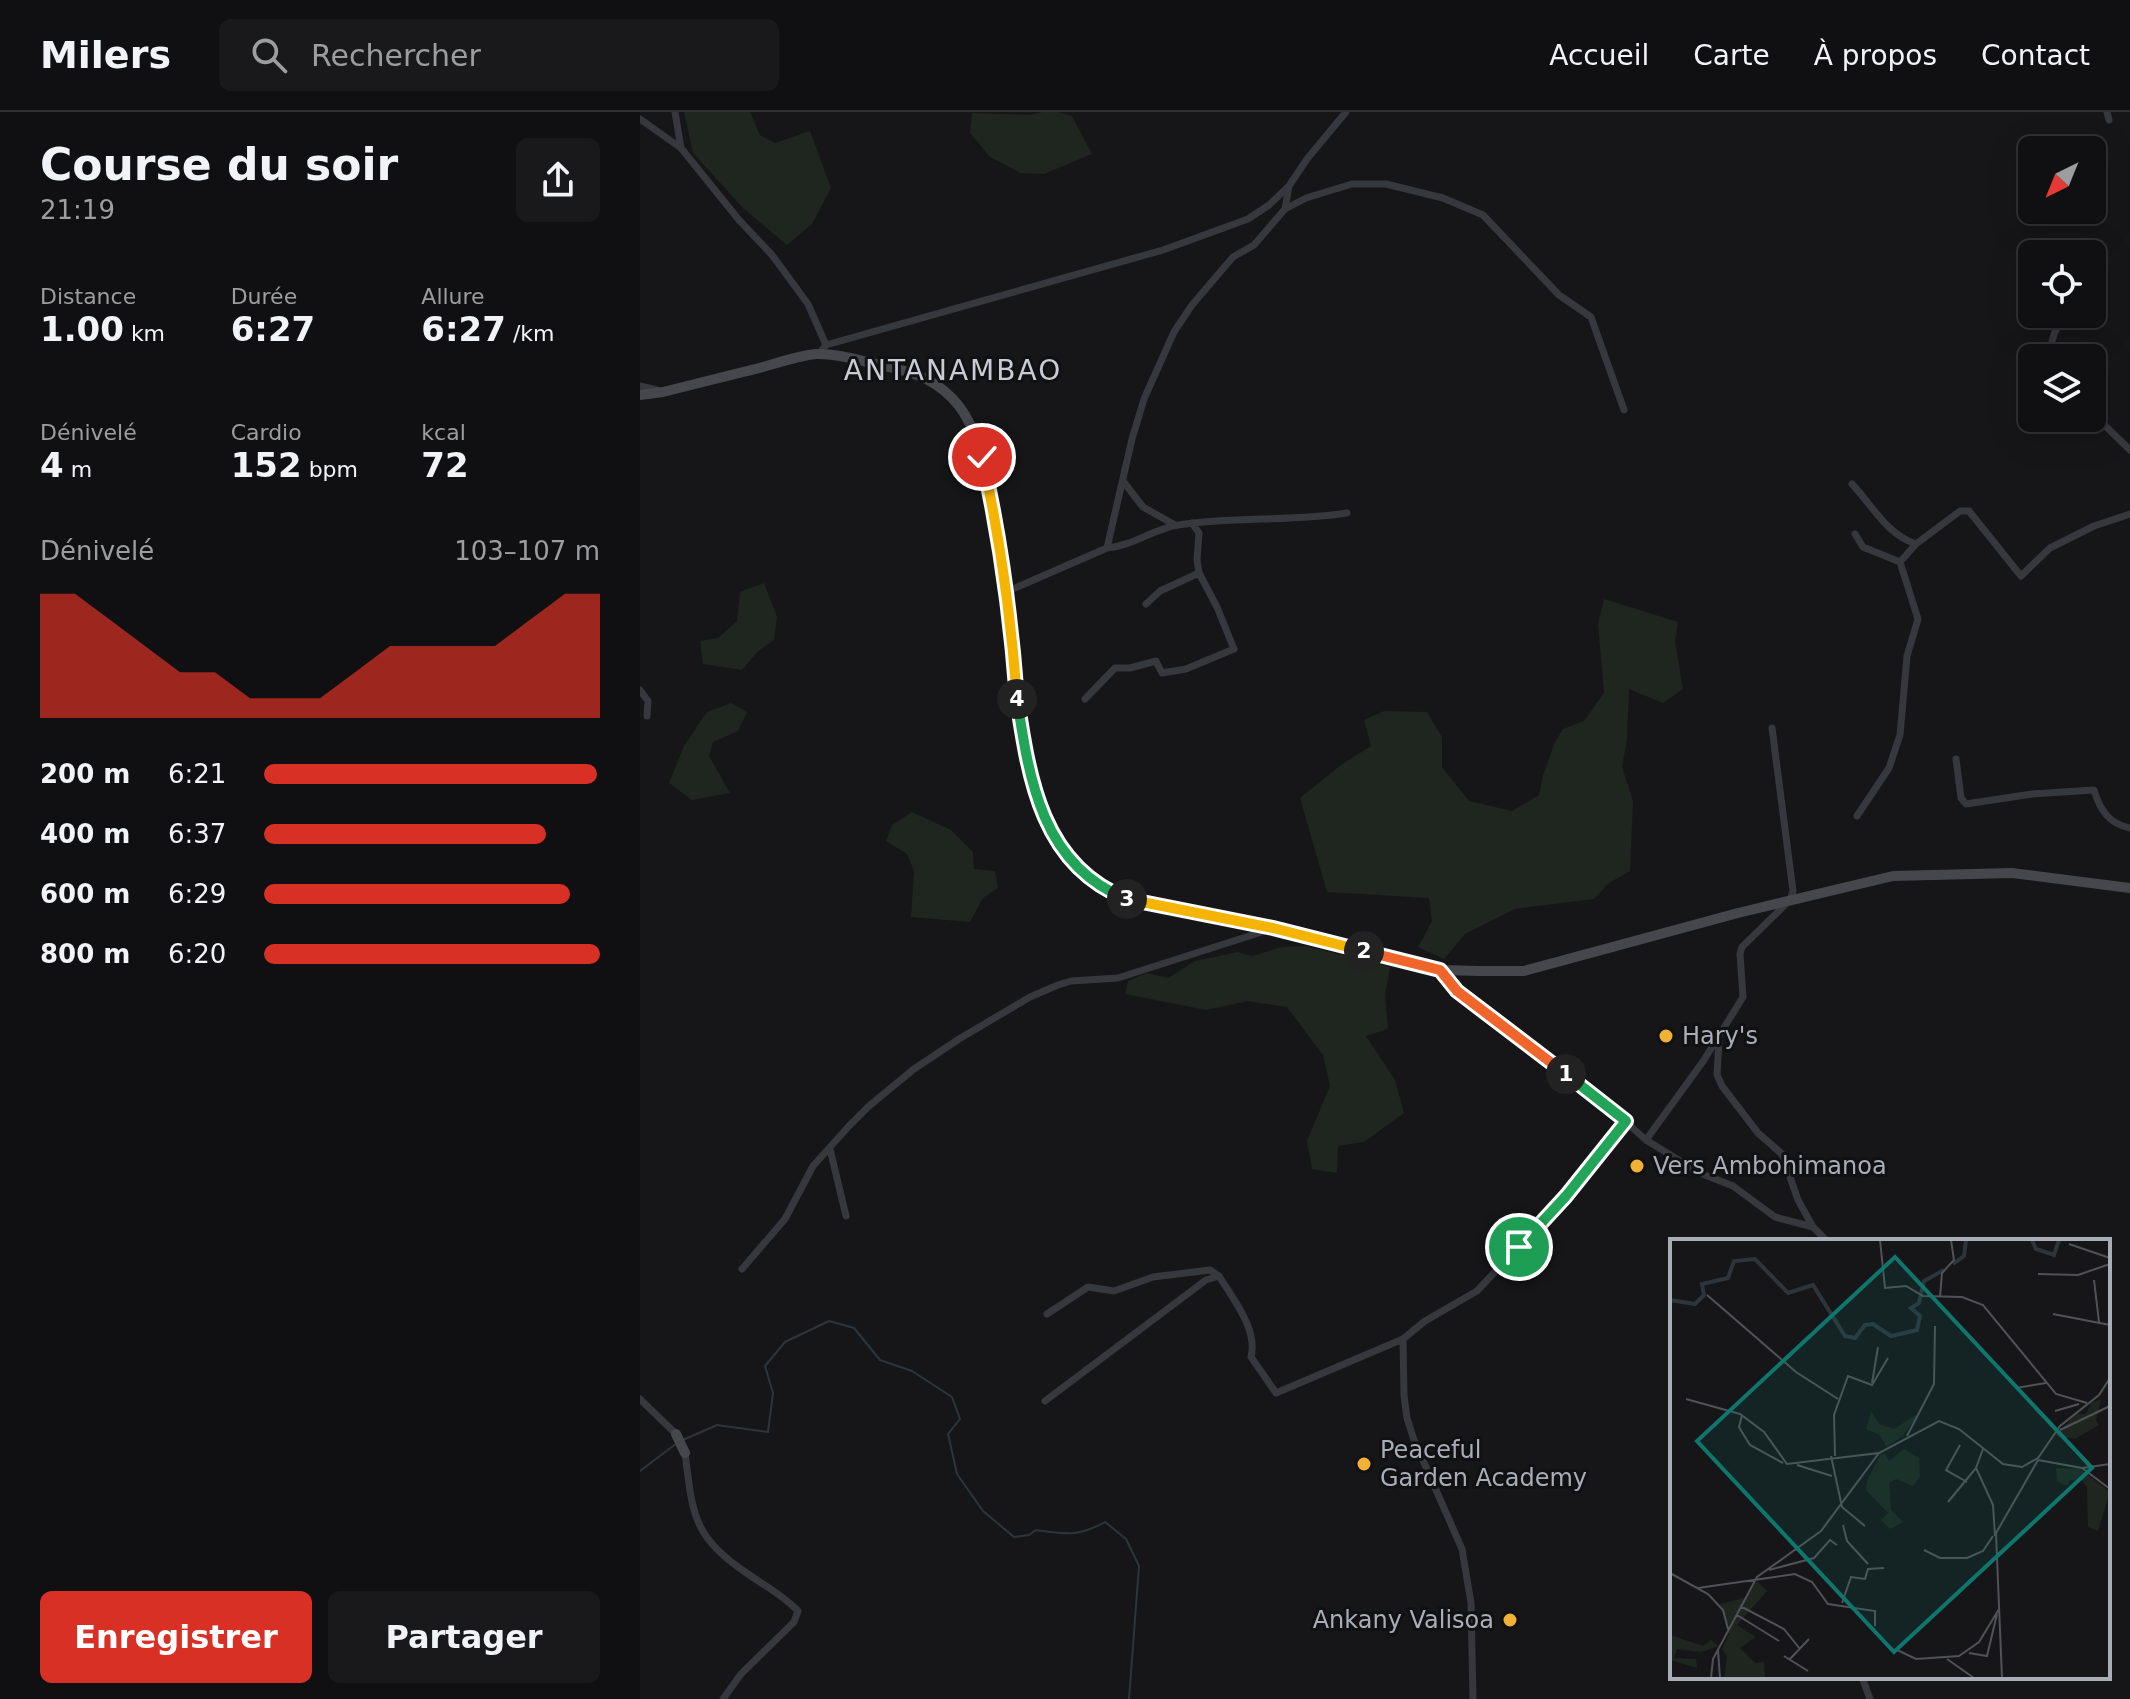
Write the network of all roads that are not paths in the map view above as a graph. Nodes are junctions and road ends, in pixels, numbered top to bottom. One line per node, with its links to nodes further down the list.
1 (675, 112): 4 (street)
2 (1346, 112): 5 (street)
3 (640, 119): 4 (street)
4 (681, 148): 7 (street)
5 (1289, 186): 6 (street); 7 (street)
6 (1285, 209): 11 (street); 14 (street)
7 (822, 349): 9 (main road); 25 (main road)
8 (640, 386): 9 (street)
9 (663, 392): 10 (main road)
10 (640, 395)
11 (1624, 410)
12 (2106, 427): 13 (street)
13 (2130, 450)
14 (1123, 481): 19 (street); 22 (street)
15 (1852, 484): 21 (street)
16 (1347, 513): 18 (street)
17 (2130, 514): 21 (street)
18 (1192, 523): 19 (street); 24 (street)
19 (1175, 525): 22 (street)
20 (1855, 534): 23 (street)
21 (1916, 544): 23 (street)
22 (1107, 548): 25 (street)
23 (1900, 562): 32 (street)
24 (1199, 573): 26 (street); 28 (street)
25 (1006, 592): 36 (main road)
26 (1146, 604)
27 (640, 690): 29 (street)
28 (1085, 699)
29 (647, 716)
30 (1772, 728): 35 (street)
31 (1956, 759): 33 (street)
32 (1857, 816)
33 (2130, 828)
34 (2130, 888): 35 (main road)
35 (1790, 900): 37 (main road); 38 (street)
36 (1273, 928): 37 (main road); 41 (street)
37 (1440, 970): 39 (street)
38 (1720, 1034): 40 (street); 43 (street)
39 (1626, 1121): 40 (street); 48 (street)
40 (1646, 1140): 43 (street)
41 (830, 1149): 42 (street); 45 (street)
42 (846, 1216)
43 (1813, 1227): 44 (street)
44 (1825, 1239)
45 (742, 1269)
46 (1219, 1276): 47 (street); 48 (street); 50 (street)
47 (1047, 1314)
48 (1403, 1339): 55 (street)
49 (640, 1399): 51 (street)
50 (1045, 1401)
51 (676, 1434): 52 (main road)
52 (685, 1453): 54 (street)
53 (1863, 1679): 56 (street)
54 (723, 1699)
55 (1473, 1699)
56 (1870, 1699)

